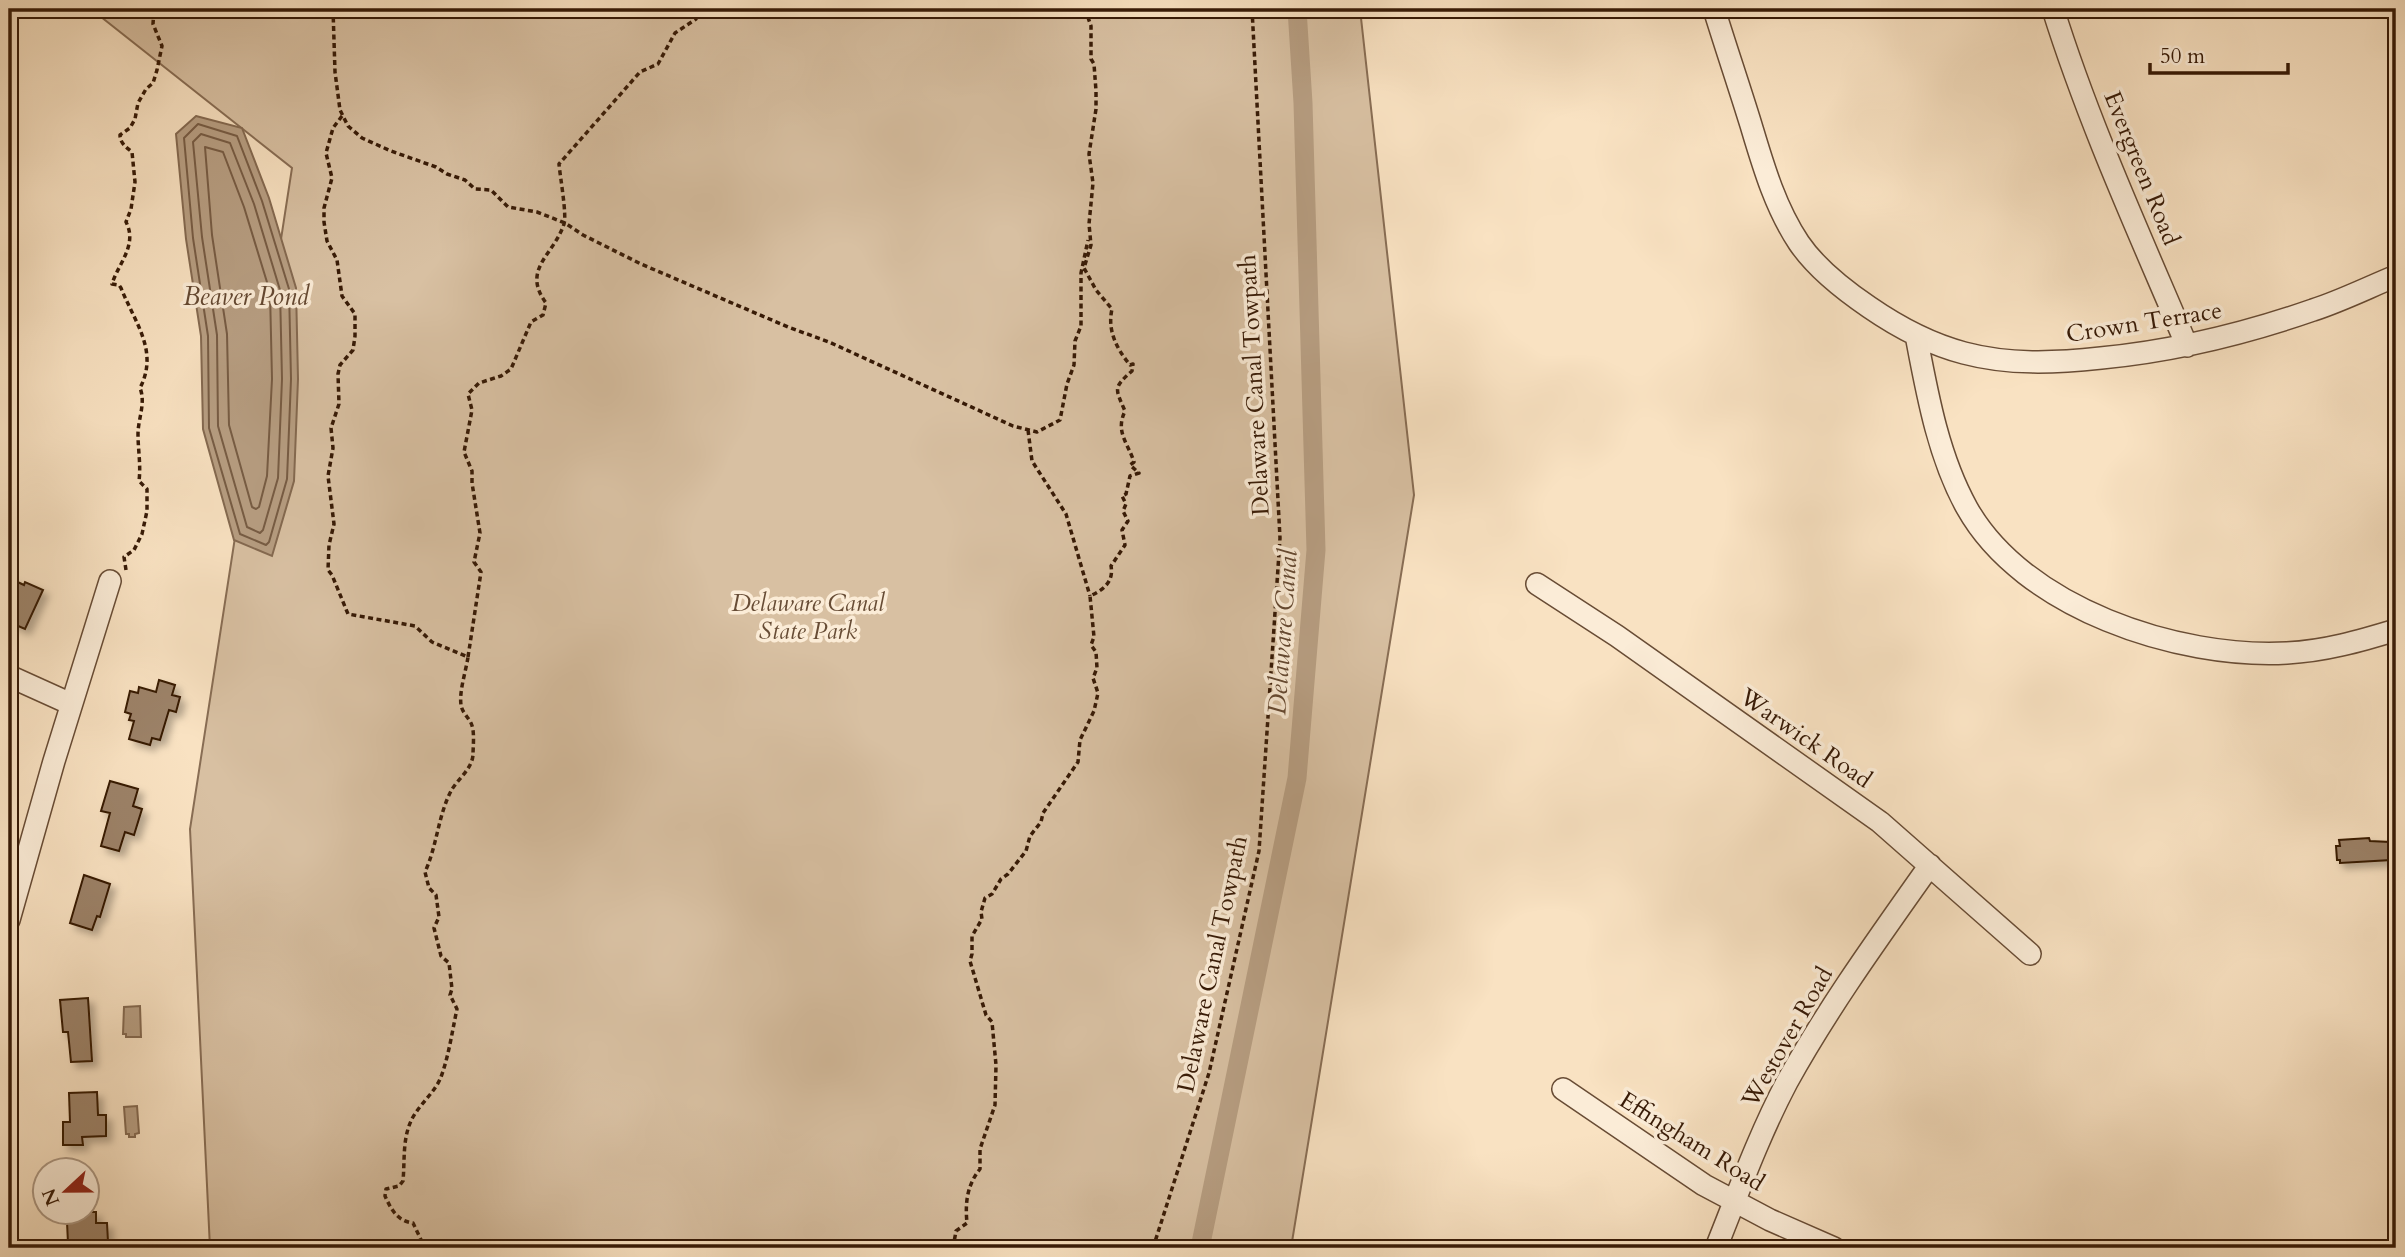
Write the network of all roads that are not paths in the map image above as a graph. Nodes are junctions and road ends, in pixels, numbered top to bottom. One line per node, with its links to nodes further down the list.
1 (1714, 9): 4 (street, Crown Terrace)
2 (2053, 9): 5 (street, Evergreen Road)
3 (2396, 276): 5 (street, Crown Terrace)
4 (1916, 335): 5 (street, Crown Terrace); 8 (street)
5 (2187, 346)
6 (110, 580): 10 (street)
7 (1537, 584): 11 (street, Warwick Road)
8 (2396, 630)
9 (9, 676): 10 (street)
10 (71, 704): 12 (street)
11 (1930, 865): 13 (street, Warwick Road); 15 (street, Westover Road)
12 (9, 920)
13 (2030, 954)
14 (1563, 1089): 15 (street, Effingham Road)
15 (1735, 1201): 16 (street, Westover Road); 17 (street, Effingham Road)
16 (1716, 1248)
17 (1834, 1248)

